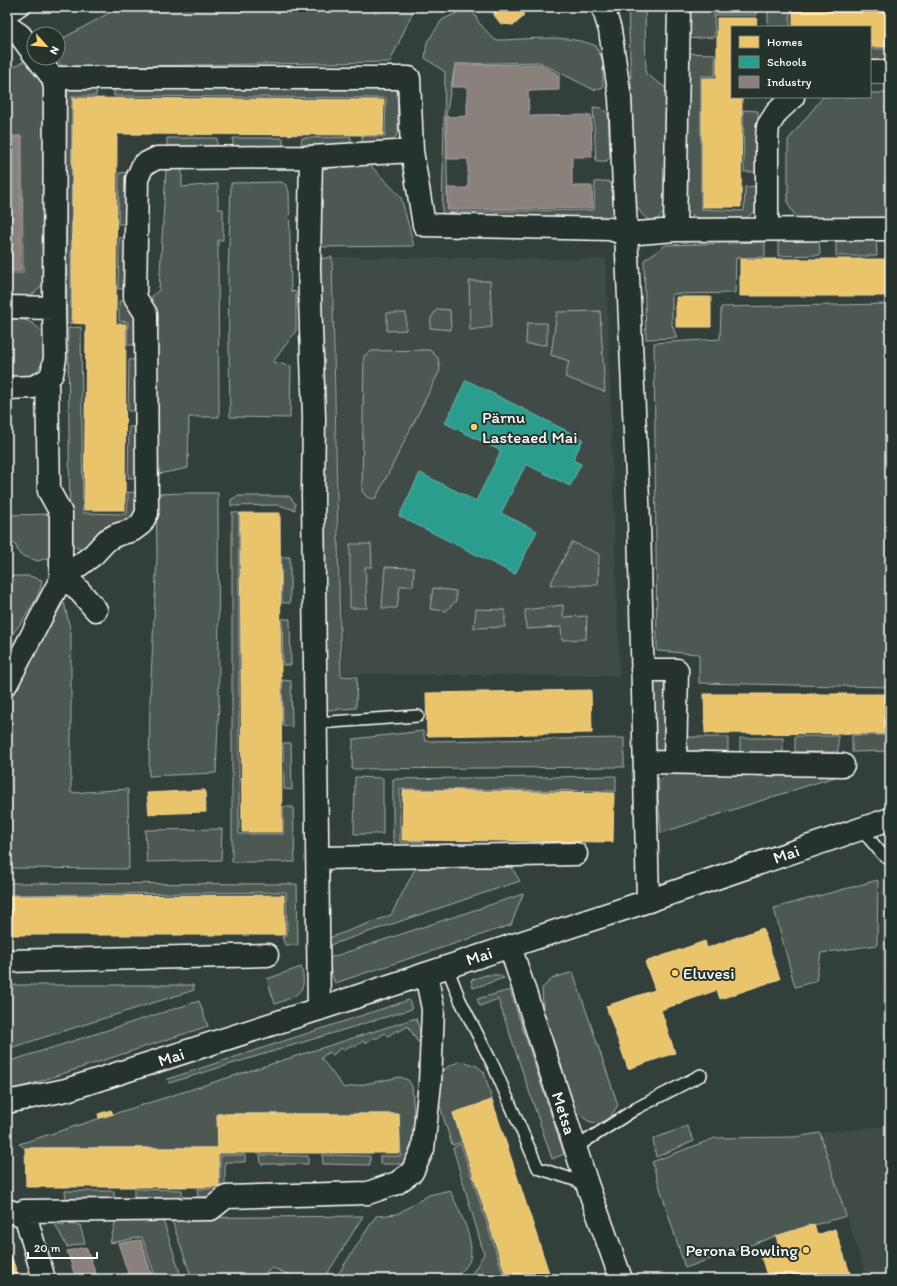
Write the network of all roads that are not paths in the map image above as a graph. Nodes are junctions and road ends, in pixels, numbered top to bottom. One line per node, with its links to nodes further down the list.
1 (25, 7): 4 (lane)
2 (603, 7): 17 (street)
3 (679, 7): 16 (street)
4 (7, 19)
5 (7, 26): 6 (street)
6 (26, 43)
7 (43, 66): 10 (street)
8 (871, 72): 9 (street)
9 (890, 72)
10 (53, 78): 12 (street); 19 (street)
11 (792, 98): 14 (street)
12 (412, 151): 13 (street); 17 (street)
13 (311, 156): 22 (street); 27 (street)
14 (767, 229): 15 (street); 16 (street)
15 (890, 229)
16 (675, 230): 17 (street)
17 (626, 234): 24 (street)
18 (7, 307): 19 (street)
19 (54, 308): 20 (street)
20 (47, 380): 21 (street); 22 (street)
21 (7, 388)
22 (61, 579): 23 (street); 25 (street)
23 (96, 610)
24 (642, 670): 28 (street); 29 (street)
25 (7, 683)
26 (418, 716): 27 (lane)
27 (316, 723): 34 (street)
28 (645, 762): 29 (street); 36 (street)
29 (675, 762): 30 (street)
30 (844, 765)
31 (890, 819): 32 (street, Mai)
32 (861, 829): 35 (lane); 36 (street, Mai)
33 (576, 854): 34 (street)
34 (318, 858): 42 (street)
35 (890, 860)
36 (648, 901): 37 (street, Mai)
37 (510, 946): 40 (street, Mai); 47 (street, Metsa)
38 (267, 955): 39 (street)
39 (7, 961)
40 (448, 966): 41 (street, Mai); 48 (lane)
41 (426, 974): 42 (street, Mai); 49 (street)
42 (320, 1009): 44 (street, Mai)
43 (701, 1075): 47 (lane)
44 (66, 1090): 45 (street, Mai); 46 (street, Mai)
45 (7, 1102)
46 (7, 1119)
47 (575, 1148): 48 (street, Metsa)
48 (587, 1184): 51 (street, Metsa)
49 (16, 1211): 50 (street)
50 (44, 1279)
51 (621, 1279)

